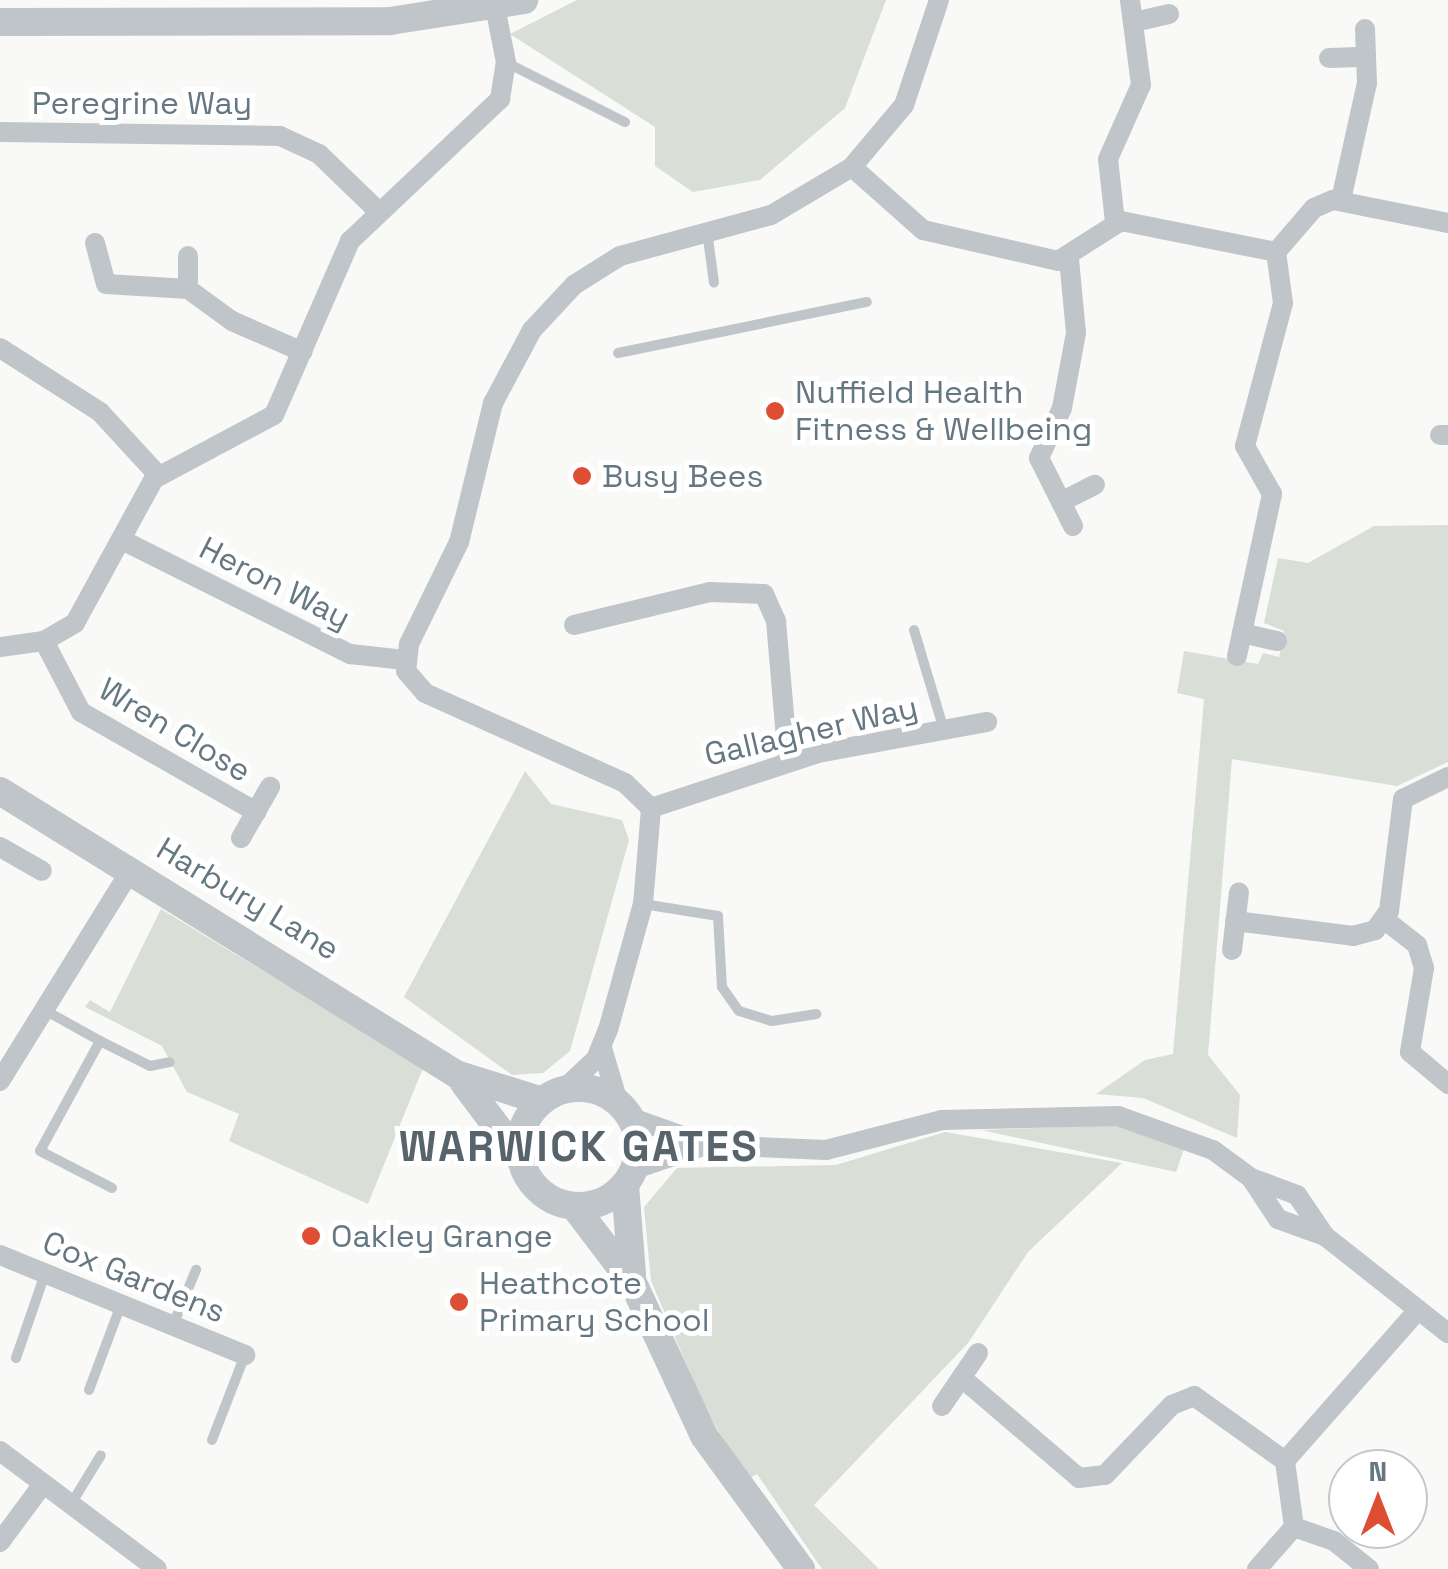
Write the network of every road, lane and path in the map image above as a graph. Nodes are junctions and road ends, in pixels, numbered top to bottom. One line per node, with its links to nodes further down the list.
1 (524, 0): 4 (street)
2 (938, 0): 14 (street)
3 (1130, 0): 7 (street)
4 (494, 7): 6 (street); 11 (street)
5 (1169, 14): 7 (street)
6 (0, 22)
7 (1134, 22): 17 (street)
8 (1365, 29): 9 (street)
9 (1366, 57): 10 (street); 15 (street)
10 (1328, 58)
11 (506, 62): 12 (lane); 16 (street)
12 (625, 122)
13 (0, 132): 16 (street, Peregrine Way)
14 (852, 167): 19 (street); 23 (street)
15 (1341, 200): 18 (street); 21 (street)
16 (377, 210): 28 (street)
17 (1114, 222): 21 (street); 23 (street)
18 (1448, 223)
19 (706, 230): 24 (lane); 42 (street)
20 (95, 242): 25 (street)
21 (1276, 252): 37 (street)
22 (188, 256): 25 (street)
23 (1069, 260): 32 (street)
24 (714, 283)
25 (188, 289): 28 (street)
26 (867, 302): 29 (lane)
27 (0, 348): 30 (street)
28 (303, 352): 30 (street)
29 (618, 353)
30 (158, 475): 34 (street)
31 (1095, 485): 32 (street)
32 (1061, 502): 33 (street)
33 (1072, 526)
34 (122, 540): 38 (street); 42 (street, Heron Way)
35 (574, 625): 45 (street)
36 (914, 630): 44 (lane)
37 (1242, 633): 39 (street); 41 (street)
38 (44, 640): 40 (street); 50 (street, Wren Close)
39 (1277, 641)
40 (0, 647)
41 (1236, 656)
42 (405, 660): 49 (street)
43 (987, 722): 44 (street, Gallagher Way)
44 (944, 731): 45 (street, Gallagher Way)
45 (788, 761): 49 (street, Gallagher Way)
46 (1448, 776): 57 (street)
47 (270, 787): 50 (street, Wren Close)
48 (0, 791): 53 (street, Harbury Lane)
49 (652, 808): 56 (street)
50 (256, 812): 51 (street, Wren Close)
51 (241, 838)
52 (0, 847): 54 (street)
53 (132, 870): 60 (street); 65 (street, Harbury Lane)
54 (42, 871)
55 (1239, 892): 58 (street)
56 (643, 904): 61 (lane); 63 (street)
57 (1385, 920): 58 (street); 67 (street)
58 (1236, 921): 59 (street)
59 (1232, 950)
60 (48, 1012): 62 (lane); 66 (street)
61 (816, 1014)
62 (100, 1041): 64 (lane); 73 (lane)
63 (602, 1048): 68 (street); 69 (street)
64 (170, 1062)
65 (456, 1074): 68 (street, Harbury Lane); 71 (street, Harbury Lane)
66 (0, 1081)
67 (1448, 1084)
68 (553, 1095): 69 (street); 71 (street)
69 (626, 1112): 70 (street); 72 (street)
70 (708, 1145): 72 (street); 80 (street)
71 (518, 1155): 74 (street)
72 (630, 1177): 74 (street); 78 (street)
73 (112, 1188)
74 (574, 1206): 78 (street)
75 (0, 1255): 77 (street, Cox Gardens)
76 (196, 1270): 81 (lane)
77 (45, 1274): 79 (street, Cox Gardens); 85 (lane)
78 (634, 1285): 98 (street)
79 (121, 1305): 81 (street, Cox Gardens); 87 (lane)
80 (1418, 1310): 82 (street); 92 (street)
81 (173, 1326): 84 (street, Cox Gardens)
82 (1448, 1334)
83 (978, 1352): 86 (street)
84 (245, 1356): 89 (lane)
85 (16, 1358)
86 (962, 1378): 88 (street); 92 (street)
87 (89, 1390)
88 (942, 1406)
89 (212, 1440)
90 (0, 1451): 93 (street)
91 (100, 1455): 94 (lane)
92 (1285, 1460): 95 (street)
93 (43, 1484): 94 (street); 96 (street)
94 (71, 1505): 97 (street)
95 (1294, 1527): 99 (street); 100 (street)
96 (0, 1542)
97 (158, 1569)
98 (801, 1569)
99 (1257, 1569)
100 (1369, 1569)

